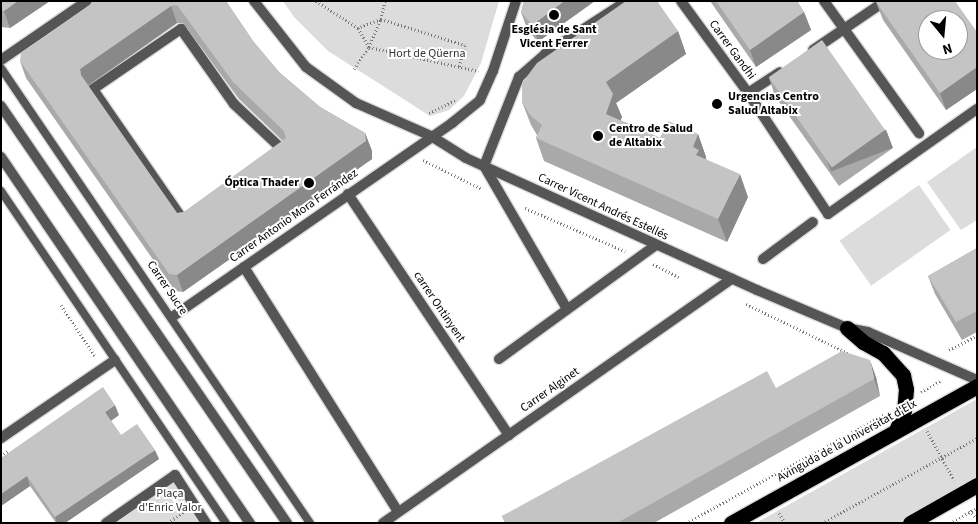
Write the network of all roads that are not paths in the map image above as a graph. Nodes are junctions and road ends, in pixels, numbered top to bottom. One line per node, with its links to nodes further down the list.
1 (87, 1): 10 (street)
2 (254, 1): 17 (street, Carrer Vicent Andrés Estellés)
3 (516, 1): 17 (street, Carrer Antonio Mora Ferrández)
4 (627, 1): 19 (street)
5 (681, 1): 13 (street, Carrer Gandhi)
6 (824, 1): 8 (street)
7 (885, 1): 8 (street)
8 (844, 29): 9 (street); 16 (street)
9 (804, 56)
10 (1, 60)
11 (788, 67): 13 (street)
12 (1, 68): 29 (lane, Carrer Sucre)
13 (748, 94): 15 (street, Carrer Gandhi)
14 (1, 106): 44 (street)
15 (977, 109)
16 (919, 132)
17 (431, 136): 19 (street, Carrer Vicent Andrés Estellés); 21 (street, Carrer Antonio Mora Ferrández)
18 (1, 157): 43 (street)
19 (484, 166): 24 (street, Carrer Vicent Andrés Estellés); 28 (street)
20 (1, 191): 32 (lane)
21 (348, 194): 26 (street, Carrer Antonio Mora Ferrández); 36 (street, carrer Ontinyent)
22 (813, 222): 25 (street)
23 (186, 224): 23 (street)
24 (656, 244): 27 (street, Carrer Vicent Andrés Estellés); 28 (street)
25 (763, 259)
26 (244, 267): 29 (street, Carrer Antonio Mora Ferrández); 39 (street)
27 (732, 279): 30 (street, Carrer Vicent Andrés Estellés); 36 (street, Carrer Alginet)
28 (567, 309): 31 (street)
29 (172, 317): 45 (lane, Carrer Sucre)
30 (847, 328): 33 (street, Carrer Vicent Andrés Estellés); 35 (highway)
31 (499, 359)
32 (115, 360): 37 (street); 42 (lane)
33 (977, 380)
34 (977, 386): 35 (highway, Avinguda de la Universitat d'Elx)
35 (896, 431): 47 (highway, Avinguda de la Universitat d'Elx)
36 (509, 435): 39 (street, Carrer Alginet)
37 (1, 438)
38 (977, 486): 48 (highway)
39 (398, 512): 46 (street, Carrer Alginet)
40 (106, 523): 41 (street)
41 (206, 523)
42 (226, 523)
43 (250, 523)
44 (287, 523)
45 (310, 523)
46 (383, 523)
47 (732, 523)
48 (910, 523)

